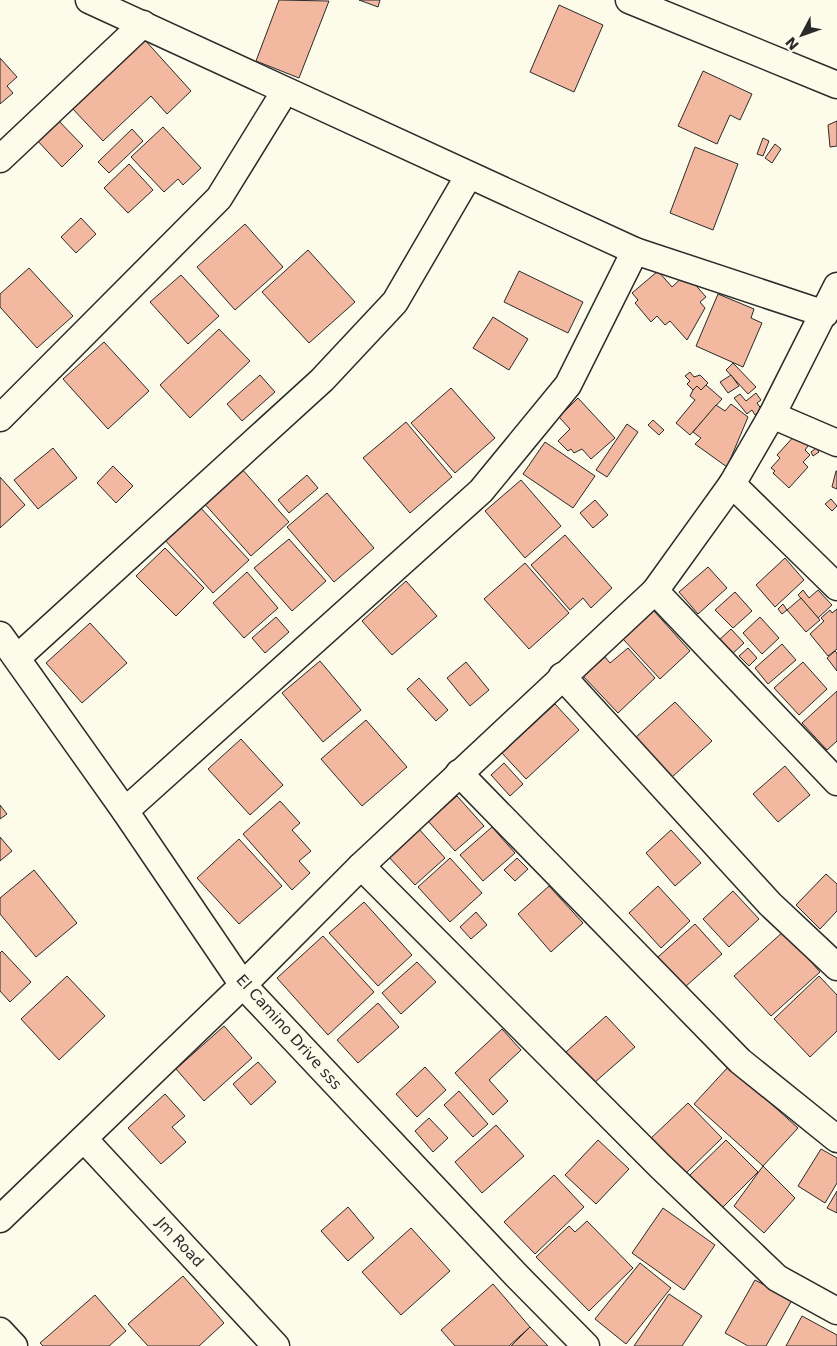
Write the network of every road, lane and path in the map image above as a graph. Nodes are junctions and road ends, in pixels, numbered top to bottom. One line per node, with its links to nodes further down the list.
1 (89, 0): 3 (street)
2 (629, 0): 4 (street)
3 (143, 24): 5 (street); 6 (street)
4 (837, 85)
5 (285, 91): 7 (street); 12 (street)
6 (0, 159)
7 (469, 175): 8 (street); 18 (street)
8 (635, 251): 10 (street); 22 (street)
9 (837, 286): 10 (street)
10 (825, 314): 11 (street)
11 (772, 415): 13 (street); 14 (street)
12 (0, 418)
13 (837, 444)
14 (732, 484): 15 (street); 16 (street)
15 (837, 587)
16 (655, 590): 19 (street); 21 (street)
17 (0, 635): 18 (street, El Camino Drive sss)
18 (17, 658): 22 (street, El Camino Drive sss)
19 (562, 676): 20 (street); 24 (street)
20 (459, 773): 23 (street); 27 (street)
21 (837, 782)
22 (125, 811): 25 (street, El Camino Drive sss)
23 (361, 866): 25 (street); 29 (street)
24 (837, 967)
25 (243, 985): 26 (street); 33 (street, El Camino Drive sss)
26 (84, 1138): 28 (street); 32 (street, Jm Road)
27 (837, 1139)
28 (0, 1219)
29 (837, 1311)
30 (0, 1331): 31 (street)
31 (14, 1346)
32 (276, 1346)
33 (586, 1346)

